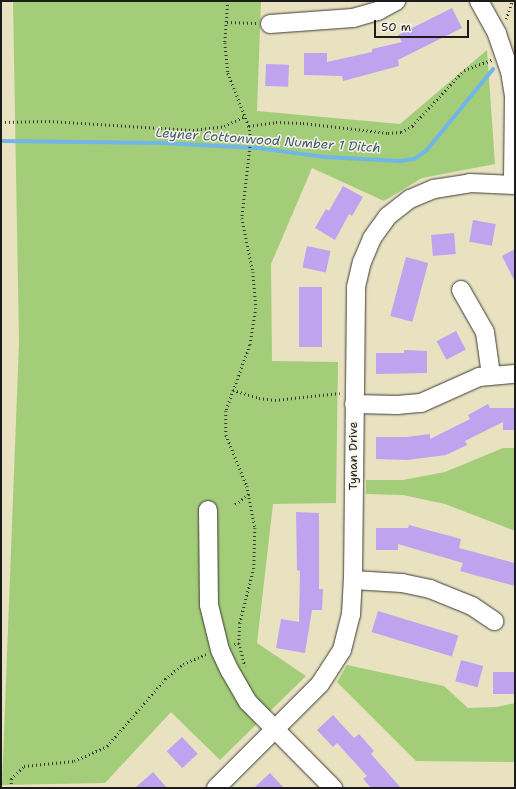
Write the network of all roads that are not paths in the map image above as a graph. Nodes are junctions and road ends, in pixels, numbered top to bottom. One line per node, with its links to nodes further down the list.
1 (396, 1): 3 (street)
2 (479, 1): 4 (street)
3 (270, 24)
4 (514, 184): 8 (street, Tynan Drive)
5 (461, 290): 7 (street)
6 (515, 374): 7 (street)
7 (491, 376): 8 (street)
8 (347, 398): 10 (street, Tynan Drive)
9 (208, 510): 12 (street)
10 (353, 580): 11 (street); 12 (street, Tynan Drive)
11 (494, 621)
12 (275, 730): 13 (street, Tynan Drive); 14 (street)
13 (216, 788)
14 (333, 788)

